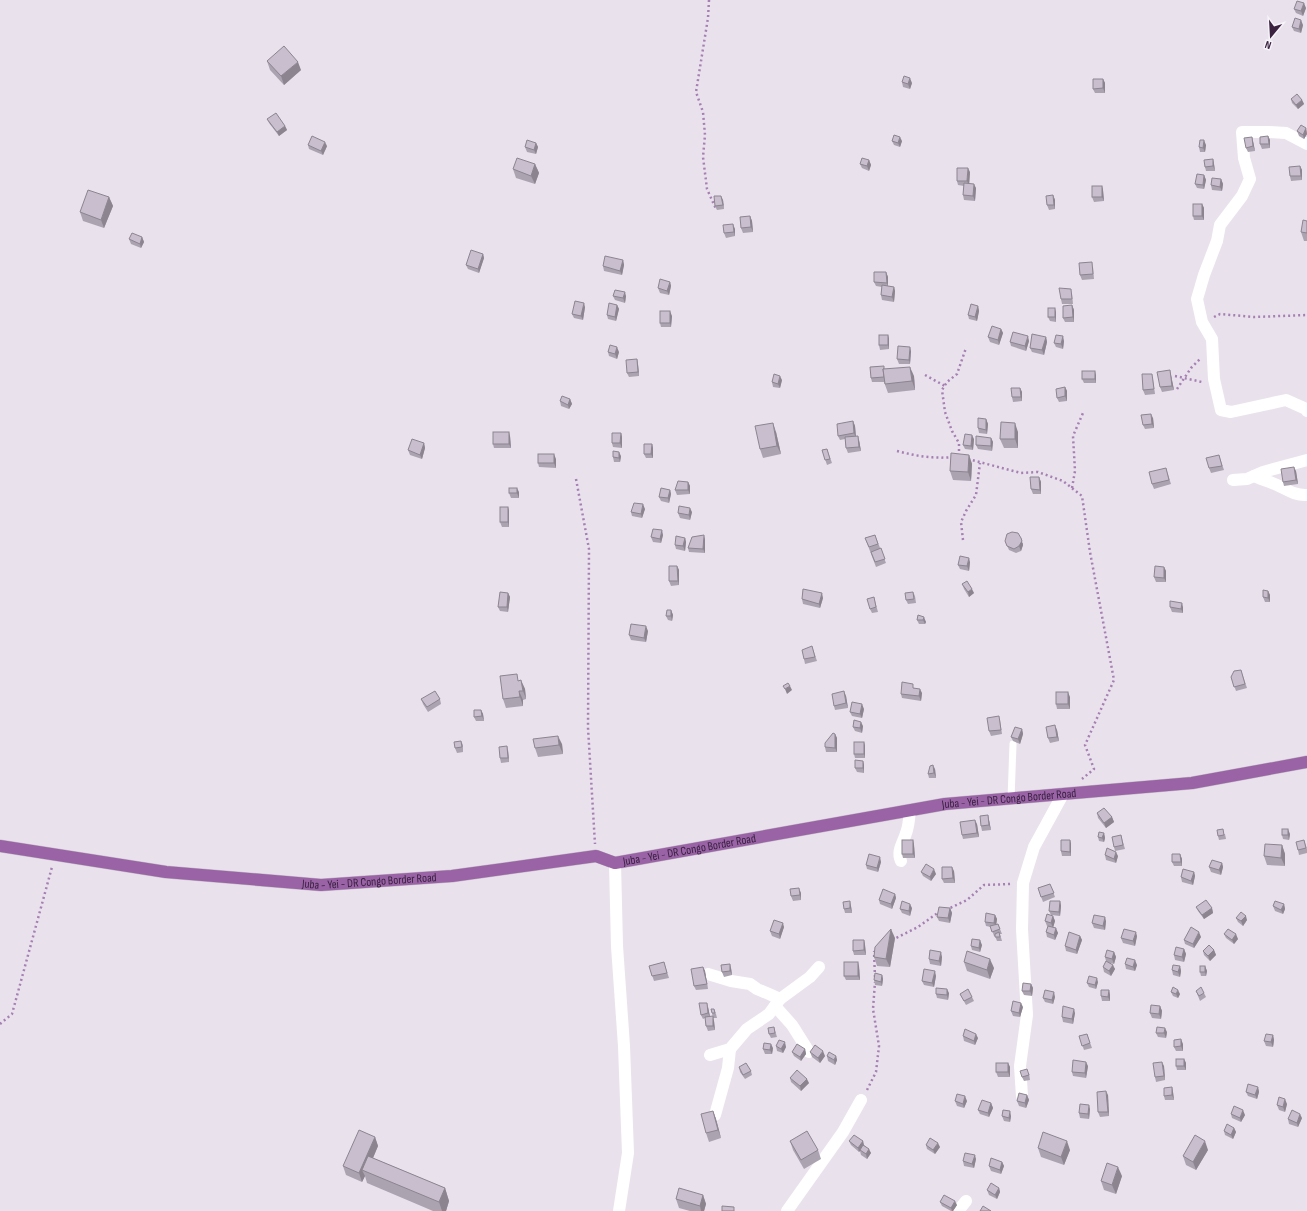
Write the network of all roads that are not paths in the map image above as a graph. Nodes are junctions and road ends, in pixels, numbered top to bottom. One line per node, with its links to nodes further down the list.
1 (1307, 144): 2 (street)
2 (1307, 411)
3 (1307, 460): 4 (street)
4 (1254, 476): 5 (street); 6 (street)
5 (1233, 480)
6 (1307, 495)
7 (1013, 744): 10 (lane)
8 (1307, 762): 9 (main road, Juba - Yei - DR Congo Border Road)
9 (1063, 794): 10 (main road, Juba - Yei - DR Congo Border Road); 21 (street)
10 (1011, 799): 11 (main road, Juba - Yei - DR Congo Border Road)
11 (910, 811): 13 (street); 14 (main road, Juba - Yei - DR Congo Border Road)
12 (0, 846): 14 (main road, Juba - Yei - DR Congo Border Road)
13 (901, 861)
14 (615, 863): 24 (street)
15 (820, 967): 17 (street)
16 (708, 974): 17 (street)
17 (777, 1003): 18 (street); 19 (street)
18 (730, 1049): 20 (street); 23 (street)
19 (809, 1052)
20 (710, 1055)
21 (1022, 1096)
22 (861, 1100): 25 (street)
23 (715, 1115)
24 (620, 1211)
25 (787, 1211)

